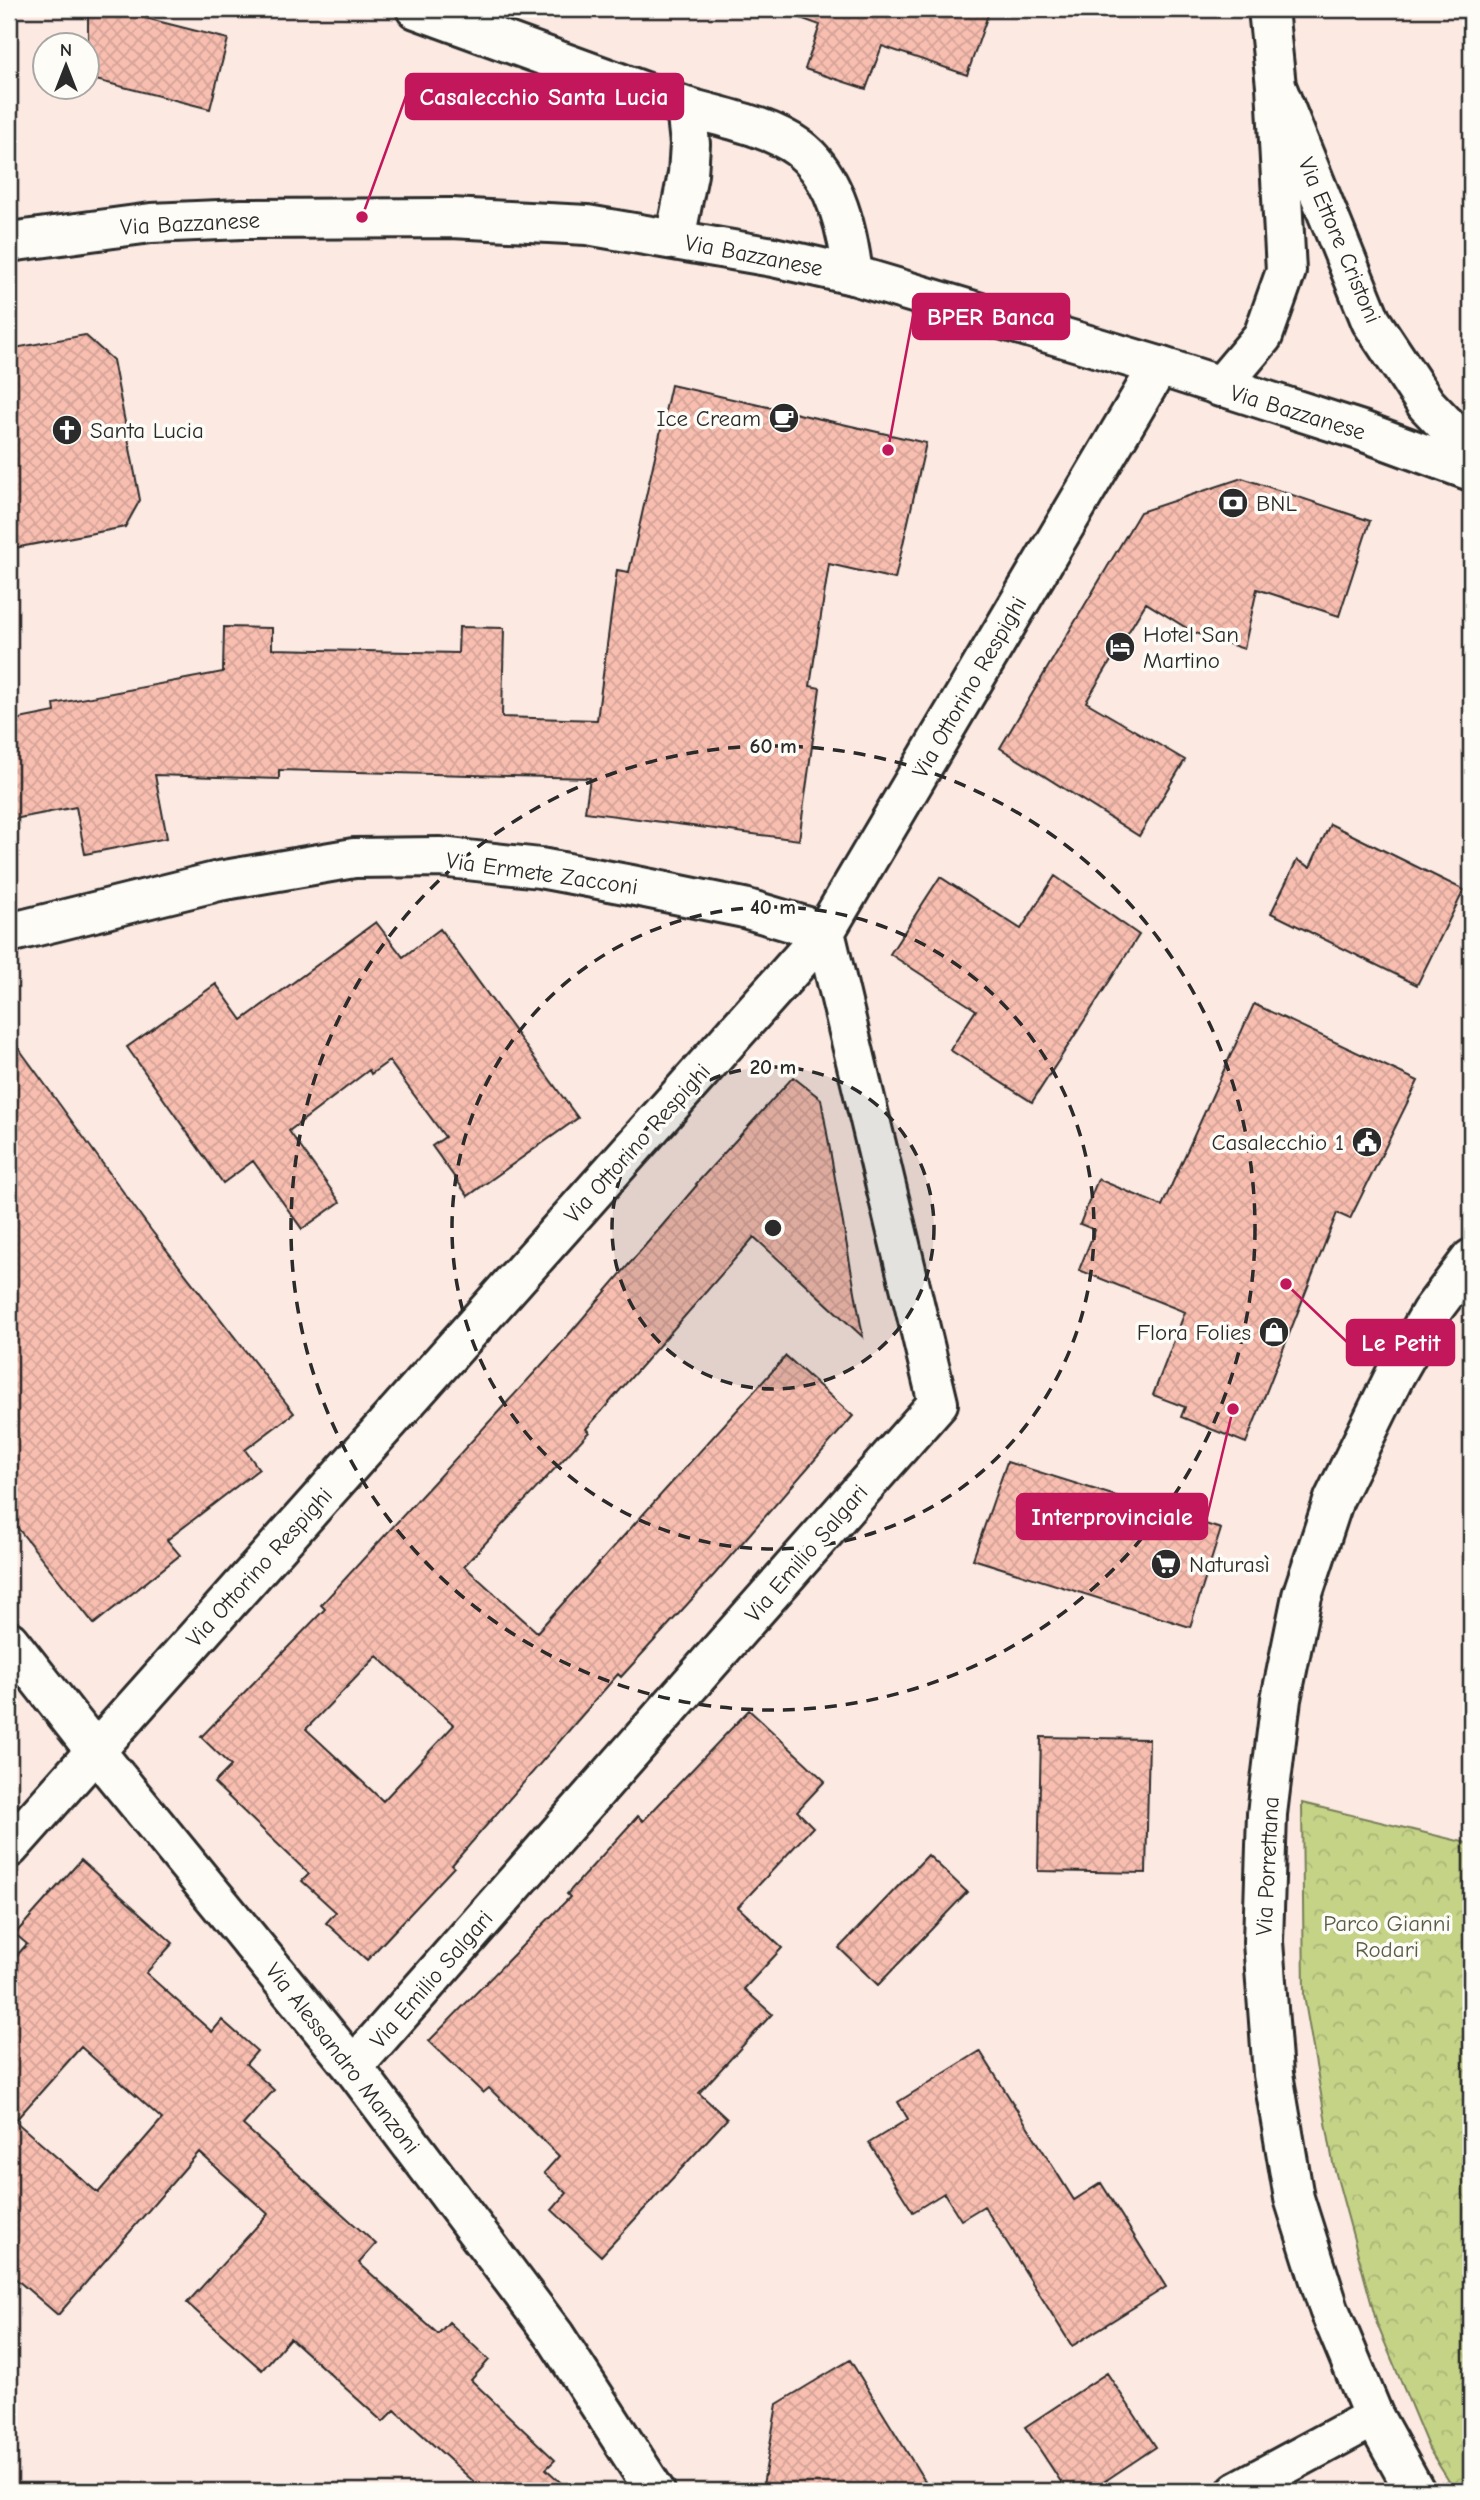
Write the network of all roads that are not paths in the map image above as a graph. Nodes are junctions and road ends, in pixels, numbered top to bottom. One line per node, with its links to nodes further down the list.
1 (416, 9): 4 (street)
2 (1268, 9): 3 (street, Via Ettore Cristoni)
3 (1276, 86): 9 (street, Via Ettore Cristoni); 10 (street, Via Ettore Cristoni)
4 (686, 107): 5 (street); 7 (street)
5 (675, 239): 6 (street, Via Bazzanese); 7 (street, Via Bazzanese)
6 (9, 242)
7 (853, 275): 8 (street, Via Bazzanese)
8 (1159, 366): 9 (street, Via Bazzanese); 12 (street, Via Ottorino Respighi)
9 (1220, 387): 11 (street, Via Bazzanese)
10 (1471, 451)
11 (1471, 471)
12 (825, 932): 13 (street, Via Ermete Zacconi); 16 (street, Via Ottorino Respighi); 18 (street, Via Emilio Salgari)
13 (9, 933)
14 (1471, 1259): 19 (street, Via Porrettana)
15 (9, 1641): 16 (street, Via Alessandro Manzoni)
16 (96, 1752): 17 (street, Via Ottorino Respighi); 18 (street, Via Alessandro Manzoni)
17 (9, 1848)
18 (353, 2067): 20 (street, Via Alessandro Manzoni)
19 (1374, 2417): 21 (street); 22 (street, Via Porrettana)
20 (655, 2491)
21 (1237, 2491)
22 (1415, 2491)

